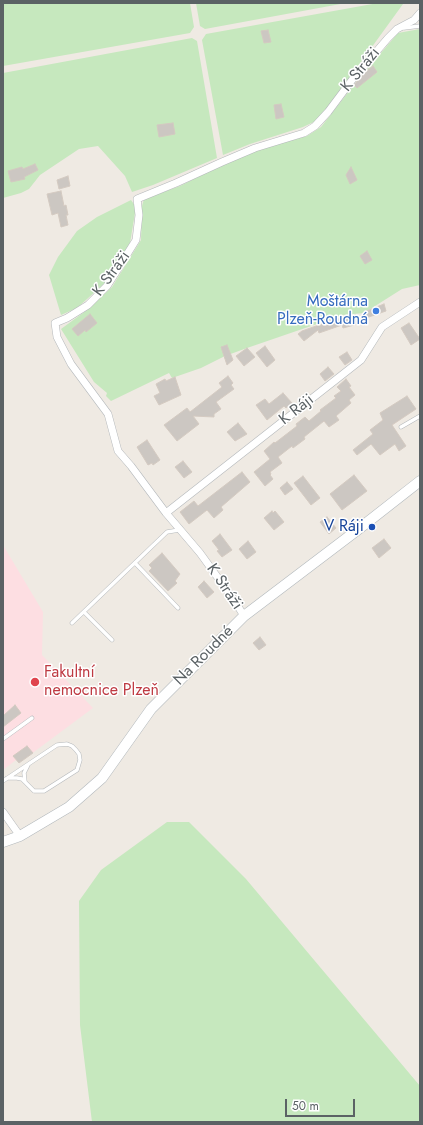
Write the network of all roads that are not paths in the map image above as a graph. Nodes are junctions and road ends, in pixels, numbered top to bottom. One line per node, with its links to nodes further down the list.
1 (420, 13): 3 (street, K Stráži)
2 (420, 26): 3 (lane)
3 (397, 29): 8 (street, K Stráži)
4 (420, 302): 8 (street, K Ráji)
5 (420, 416): 6 (lane)
6 (401, 427)
7 (420, 481): 13 (street, Na Roudné)
8 (166, 513): 9 (street, K Stráži)
9 (180, 529): 10 (lane); 13 (street, K Stráži)
10 (135, 563): 11 (lane); 12 (lane)
11 (178, 608)
12 (84, 612): 14 (lane); 15 (lane)
13 (244, 616): 22 (street, Na Roudné)
14 (72, 623)
15 (112, 640)
16 (32, 718): 17 (lane)
17 (3, 740)
18 (29, 764): 19 (lane); 20 (lane); 20 (lane)
19 (5, 780): 20 (lane)
20 (26, 783)
21 (3, 812): 22 (street)
22 (20, 836): 23 (street, Na Roudné)
23 (3, 842)

